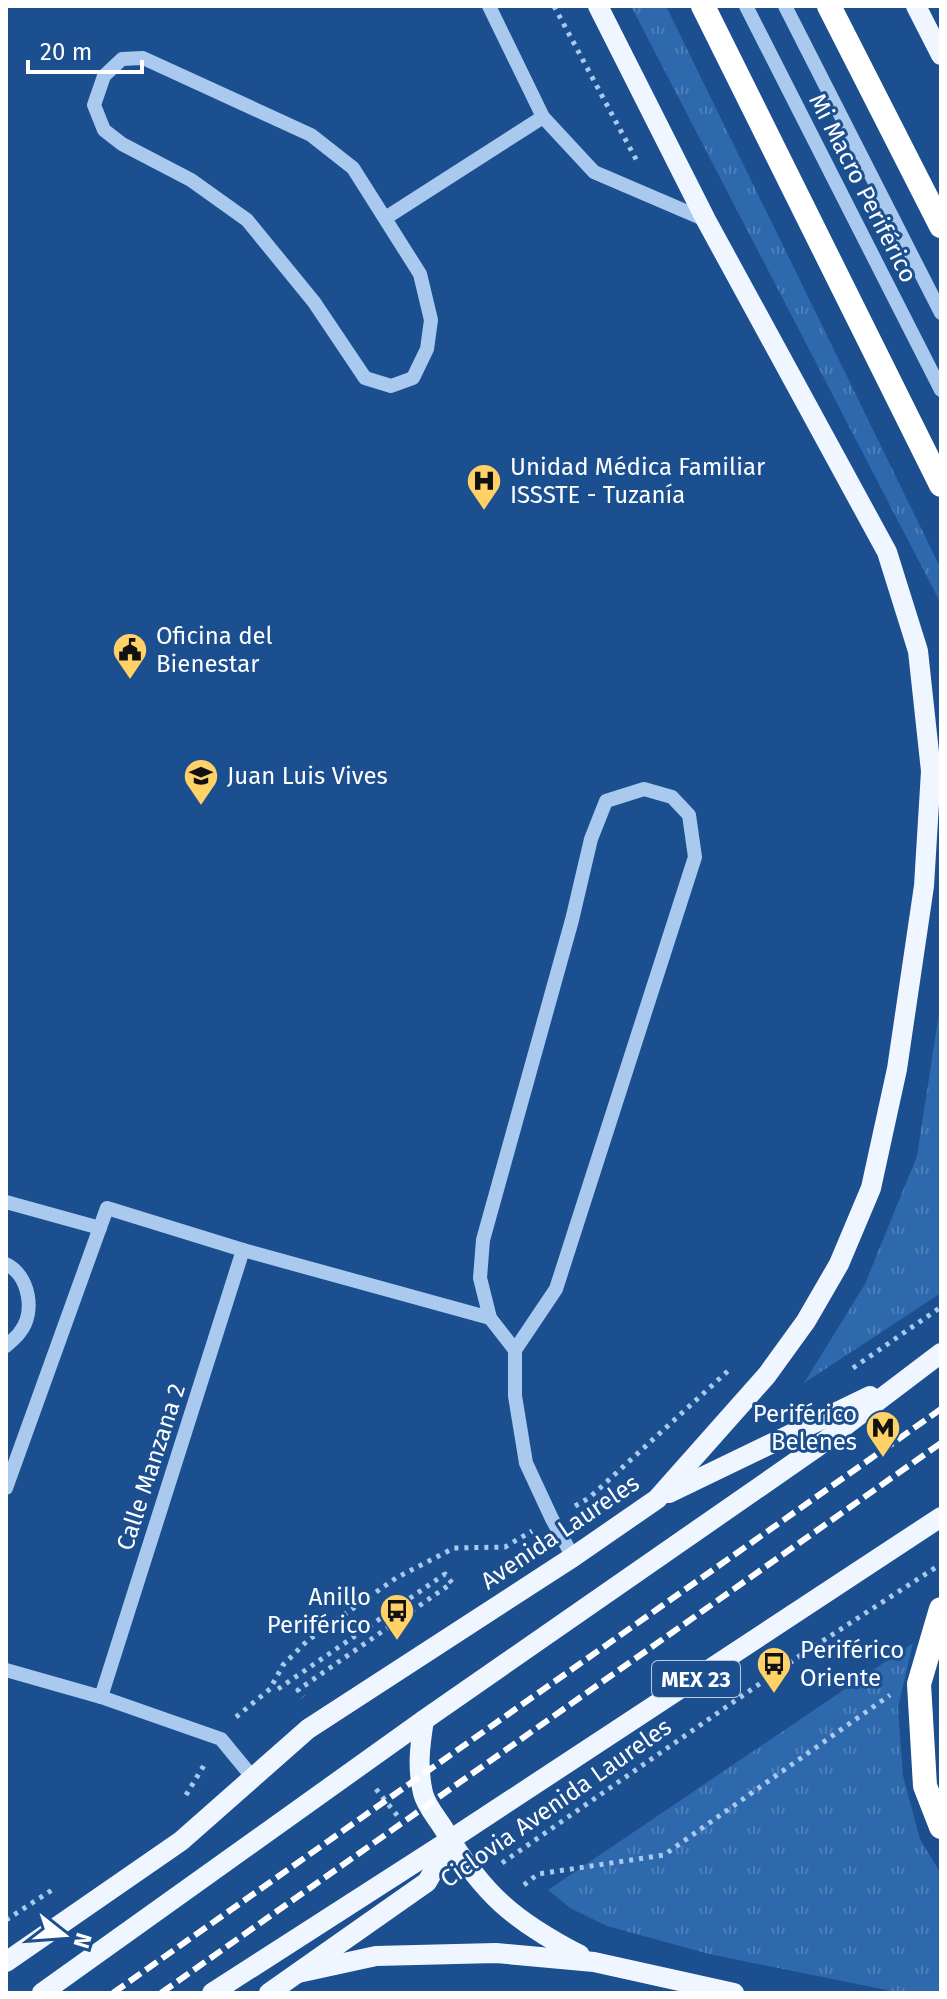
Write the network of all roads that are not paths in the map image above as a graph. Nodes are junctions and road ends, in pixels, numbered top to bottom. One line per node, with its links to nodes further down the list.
1 (489, 6): 9 (street)
2 (598, 6): 11 (main road, Avenida Laureles)
3 (703, 6): 15 (highway)
4 (746, 6): 14 (street, Mi Macro Periférico)
5 (785, 6): 13 (street, Mi Macro Periférico)
6 (829, 6): 12 (highway)
7 (916, 6): 8 (main road)
8 (941, 55)
9 (543, 117): 10 (street); 11 (street)
10 (387, 217): 10 (street)
11 (706, 220): 26 (main road, Avenida Laureles)
12 (941, 226)
13 (941, 313)
14 (941, 390)
15 (941, 485)
16 (6, 1202): 17 (street)
17 (100, 1228): 18 (street); 25 (street)
18 (243, 1250): 20 (street); 31 (street, Calle Manzana 2)
19 (6, 1264): 21 (street)
20 (490, 1318): 22 (street); 22 (street)
21 (6, 1346)
22 (515, 1350): 28 (street)
23 (941, 1353): 24 (main road)
24 (903, 1380): 26 (main road); 32 (main road)
25 (6, 1488)
26 (657, 1499): 28 (main road, Avenida Laureles)
27 (941, 1517): 35 (main road, MEX 23)
28 (573, 1557): 33 (main road, Avenida Laureles)
29 (941, 1609): 34 (highway)
30 (6, 1670): 31 (street)
31 (101, 1697): 33 (street)
32 (424, 1720): 35 (main road); 39 (main road)
33 (253, 1778): 36 (main road, Avenida Laureles)
34 (941, 1827)
35 (450, 1840): 37 (main road); 38 (main road); 40 (main road, MEX 23)
36 (6, 1962)
37 (594, 1962): 38 (main road); 42 (main road)
38 (298, 1973): 41 (main road)
39 (42, 1993)
40 (212, 1993)
41 (269, 1993)
42 (734, 1993)

